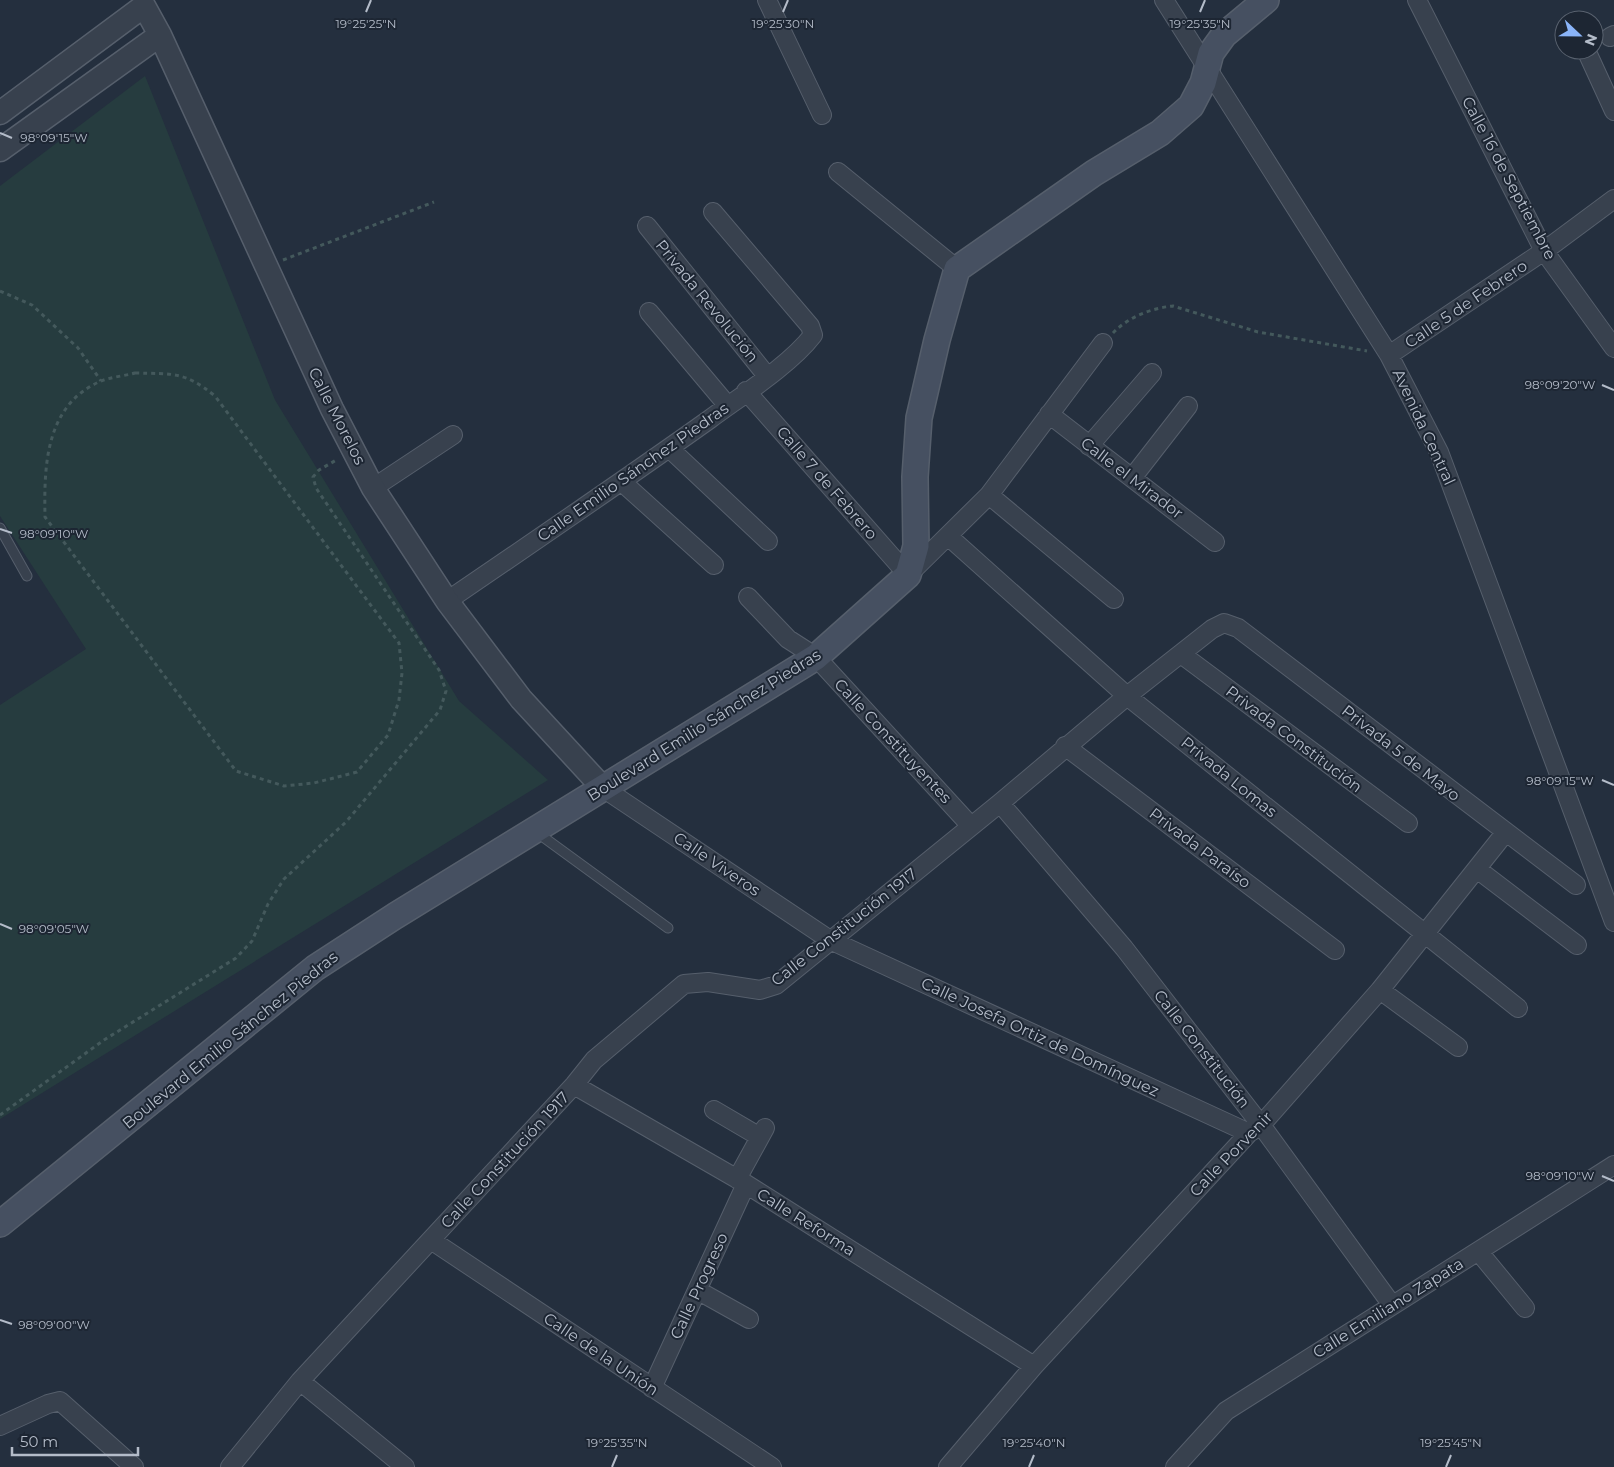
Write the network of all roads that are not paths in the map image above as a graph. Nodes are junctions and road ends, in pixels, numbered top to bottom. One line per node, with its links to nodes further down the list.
1 (767, 0): 11 (street)
2 (1164, 0): 8 (street, Avenida Central)
3 (1266, 0): 8 (main road)
4 (1417, 0): 17 (street, Calle 16 de Septiembre)
5 (142, 3): 6 (street, Calle Morelos); 10 (street)
6 (160, 35): 12 (street); 34 (street, Calle Morelos)
7 (1591, 60): 9 (street)
8 (1207, 68): 18 (main road); 22 (street, Avenida Central)
9 (1614, 111)
10 (0, 113)
11 (822, 116)
12 (0, 150)
13 (838, 172): 18 (street)
14 (1614, 199): 17 (street, Calle 5 de Febrero)
15 (714, 212): 24 (street, Calle Emilio Sánchez Piedras)
16 (647, 226): 24 (street, Privada Revolución)
17 (1544, 251): 21 (street, Calle 16 de Septiembre); 22 (street, Calle 5 de Febrero)
18 (957, 269): 41 (main road)
19 (649, 312): 26 (street)
20 (1103, 343): 28 (street)
21 (1614, 348)
22 (1390, 355): 59 (street, Avenida Central)
23 (1152, 373): 30 (street)
24 (767, 376): 25 (street, Calle Emilio Sánchez Piedras)
25 (746, 391): 26 (street, Calle Emilio Sánchez Piedras); 41 (street, Calle 7 de Febrero)
26 (728, 406): 31 (street, Calle Emilio Sánchez Piedras)
27 (1188, 406): 32 (street)
28 (1049, 414): 30 (street, Calle el Mirador); 35 (street)
29 (453, 435): 34 (street)
30 (1089, 446): 32 (street, Calle el Mirador)
31 (669, 448): 33 (street, Calle Emilio Sánchez Piedras); 38 (street)
32 (1132, 478): 39 (street, Calle el Mirador)
33 (622, 482): 40 (street); 45 (street, Calle Emilio Sánchez Piedras)
34 (373, 488): 45 (street, Calle Morelos)
35 (989, 495): 37 (street); 44 (street)
36 (0, 528): 42 (lane)
37 (948, 536): 41 (street); 49 (street, Privada Lomas)
38 (768, 541)
39 (1215, 542)
40 (714, 565)
41 (908, 574): 48 (main road, Boulevard Emilio Sánchez Piedras)
42 (27, 576)
43 (748, 597): 48 (street)
44 (1114, 599)
45 (447, 601): 51 (street, Calle Morelos)
46 (1224, 623): 47 (street, Calle Constitución 1917); 56 (street, Privada 5 de Mayo)
47 (1181, 654): 49 (street, Calle Constitución 1917); 53 (street, Privada Constitución)
48 (816, 657): 51 (main road, Boulevard Emilio Sánchez Piedras); 54 (street, Calle Constituyentes)
49 (1127, 696): 50 (street, Calle Constitución 1917); 61 (street, Privada Lomas)
50 (1065, 746): 52 (street, Calle Constitución 1917); 64 (street, Privada Paraíso)
51 (603, 788): 55 (main road, Boulevard Emilio Sánchez Piedras); 62 (street, Calle Viveros)
52 (1000, 803): 54 (street, Calle Constitución 1917); 70 (street, Calle Constitución)
53 (1408, 824)
54 (970, 825): 62 (street, Calle Constitución 1917)
55 (535, 830): 60 (lane); 73 (main road, Boulevard Emilio Sánchez Piedras)
56 (1505, 833): 57 (street, Calle Porvenir); 58 (street, Privada 5 de Mayo)
57 (1477, 869): 61 (street, Calle Porvenir); 63 (street)
58 (1576, 886)
59 (1614, 922)
60 (668, 928)
61 (1426, 934): 65 (street, Calle Porvenir); 66 (street, Privada Lomas)
62 (830, 940): 68 (street, Calle Constitución 1917); 70 (street, Calle Josefa Ortiz de Domínguez)
63 (1577, 945)
64 (1335, 950)
65 (1380, 990): 67 (street); 70 (street, Calle Porvenir)
66 (1518, 1008)
67 (1458, 1047)
68 (574, 1084): 72 (street, Calle Reforma); 74 (street, Calle Constitución 1917)
69 (714, 1110): 72 (street, Calle Progreso)
70 (1255, 1129): 77 (street, Calle Constitución); 80 (street, Calle Porvenir)
71 (1614, 1165): 75 (street, Calle Emiliano Zapata)
72 (742, 1182): 76 (street, Calle Progreso); 80 (street, Calle Reforma)
73 (0, 1224)
74 (431, 1240): 81 (street, Calle Constitución 1917); 82 (street, Calle de la Unión)
75 (1479, 1252): 77 (street, Calle Emiliano Zapata); 78 (street)
76 (697, 1290): 79 (street); 82 (street, Calle Progreso)
77 (1392, 1305): 89 (street, Calle Emiliano Zapata)
78 (1525, 1308)
79 (749, 1319)
80 (1034, 1366): 88 (street, Calle Porvenir)
81 (300, 1381): 85 (street, Calle Constitución 1917); 86 (street)
82 (652, 1388): 87 (street, Calle de la Unión)
83 (0, 1426): 84 (street)
84 (134, 1467)
85 (230, 1467)
86 (405, 1467)
87 (772, 1467)
88 (948, 1467)
89 (1175, 1467)

